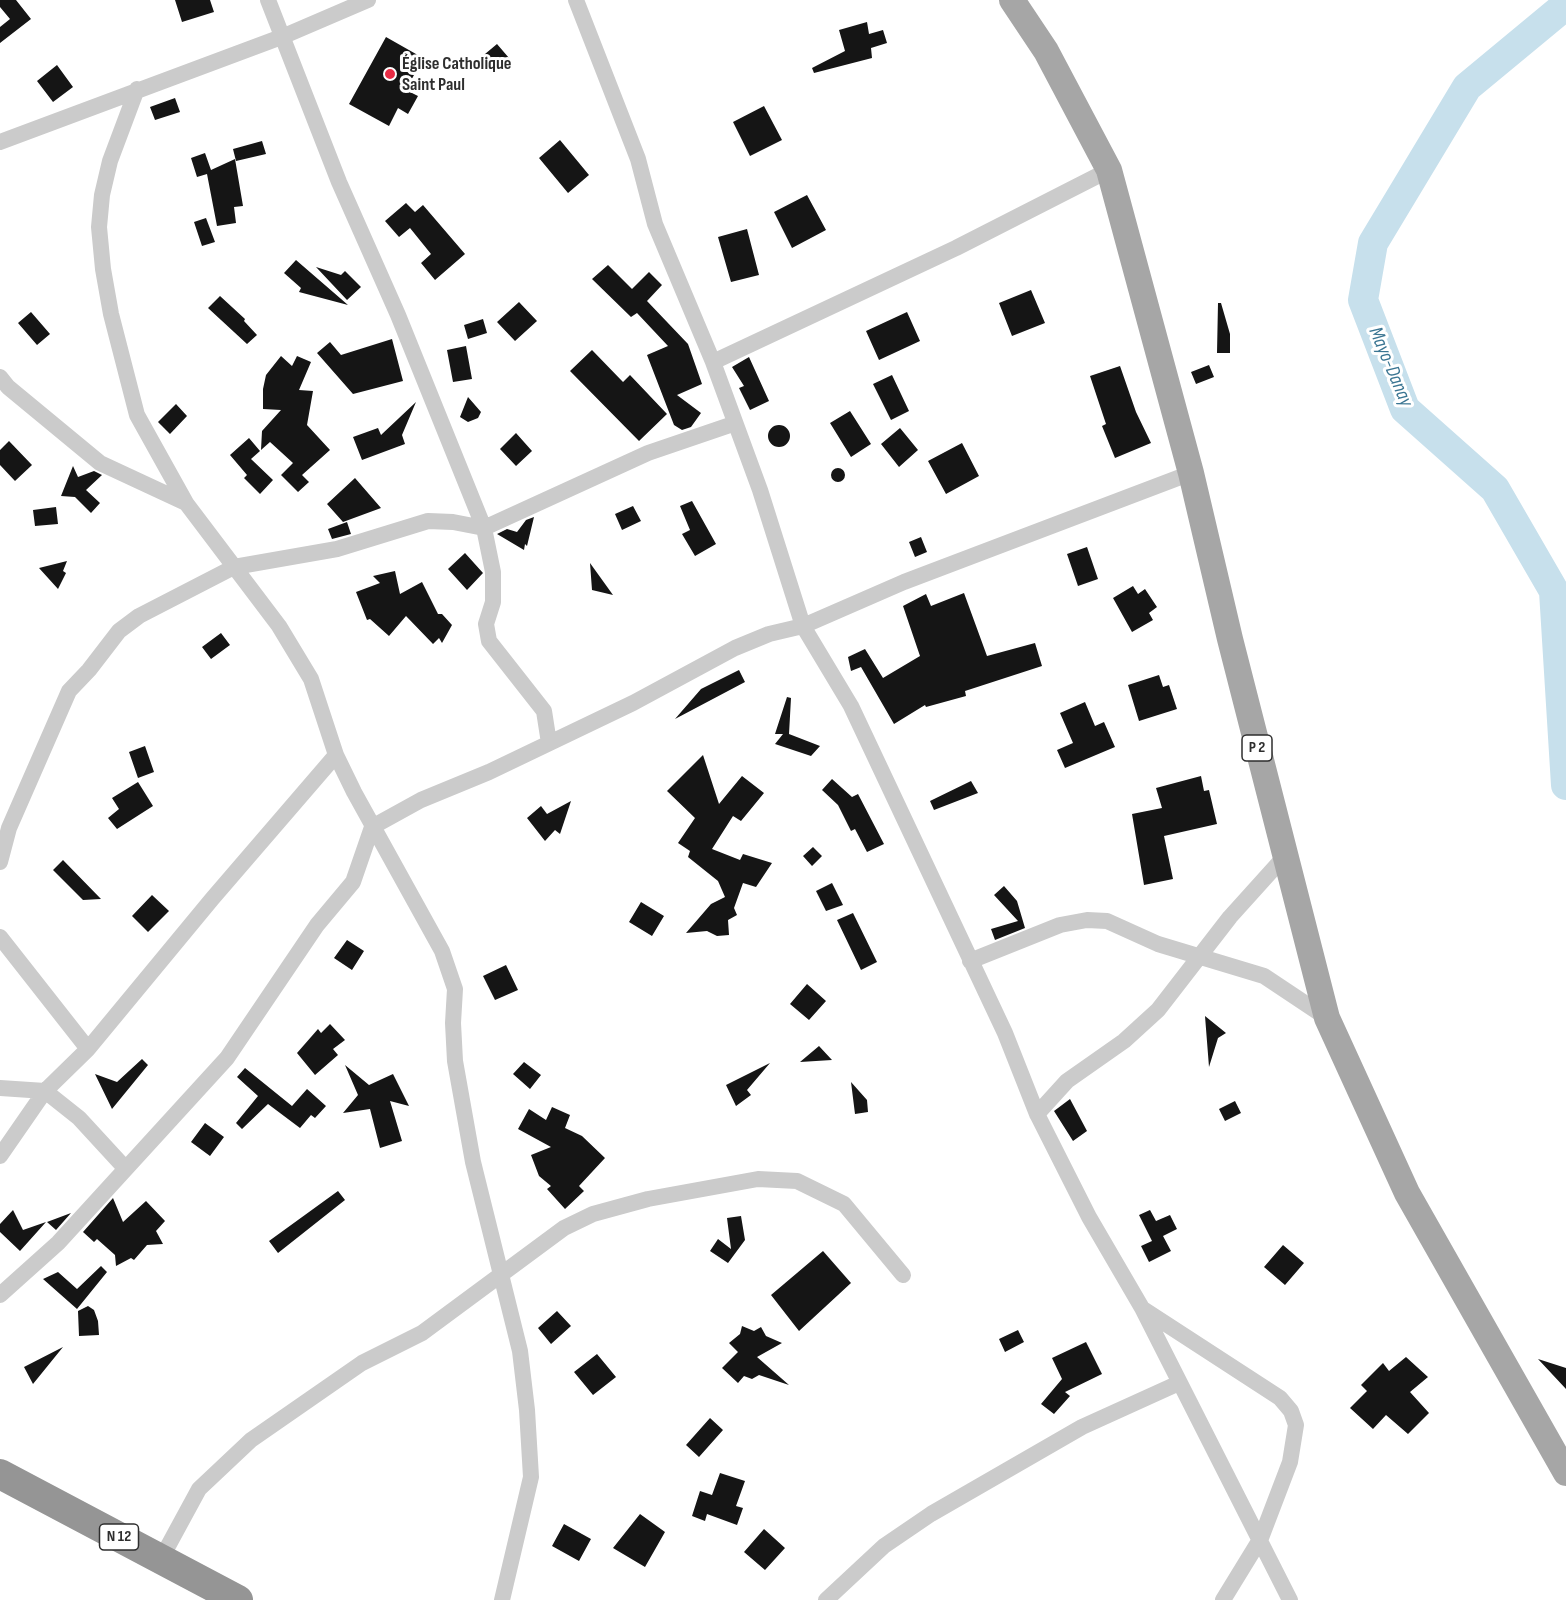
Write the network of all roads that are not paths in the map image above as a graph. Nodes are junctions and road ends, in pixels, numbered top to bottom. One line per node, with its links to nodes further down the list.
1 (268, 0): 5 (street)
2 (368, 0): 5 (street)
3 (576, 0): 9 (street)
4 (1012, 0): 8 (main road, P 2)
5 (284, 36): 6 (street); 14 (street)
6 (137, 89): 7 (street); 13 (street)
7 (0, 142)
8 (1109, 170): 9 (street); 12 (main road, P 2)
9 (712, 362): 11 (street)
10 (0, 377): 13 (street)
11 (733, 424): 14 (street); 16 (street)
12 (1191, 472): 16 (street); 20 (main road, P 2)
13 (186, 503): 15 (street)
14 (484, 528): 15 (street); 17 (street)
15 (234, 567): 18 (street); 21 (street)
16 (803, 626): 17 (street); 24 (street)
17 (549, 743): 19 (street)
18 (336, 755): 19 (street); 26 (street)
19 (372, 827): 31 (street); 33 (street)
20 (1285, 856): 23 (street); 25 (main road, P 2)
21 (0, 862)
22 (0, 937): 26 (street)
23 (1202, 957): 24 (street); 25 (street); 29 (street)
24 (970, 961): 29 (street)
25 (1327, 1018): 37 (main road, P 2)
26 (87, 1049): 28 (street)
27 (0, 1088): 28 (street)
28 (45, 1091): 30 (street); 31 (street)
29 (1037, 1114): 35 (street)
30 (0, 1156)
31 (124, 1168): 34 (street)
32 (903, 1275): 33 (street)
33 (500, 1278): 40 (street); 42 (street)
34 (0, 1295)
35 (1142, 1308): 36 (street); 39 (street)
36 (1179, 1383): 39 (street); 43 (street)
37 (1566, 1473)
38 (0, 1474): 40 (highway, N 12)
39 (1261, 1538): 44 (street); 45 (street)
40 (161, 1559): 41 (highway, N 12)
41 (238, 1600)
42 (502, 1600)
43 (826, 1600)
44 (1223, 1600)
45 (1290, 1600)

